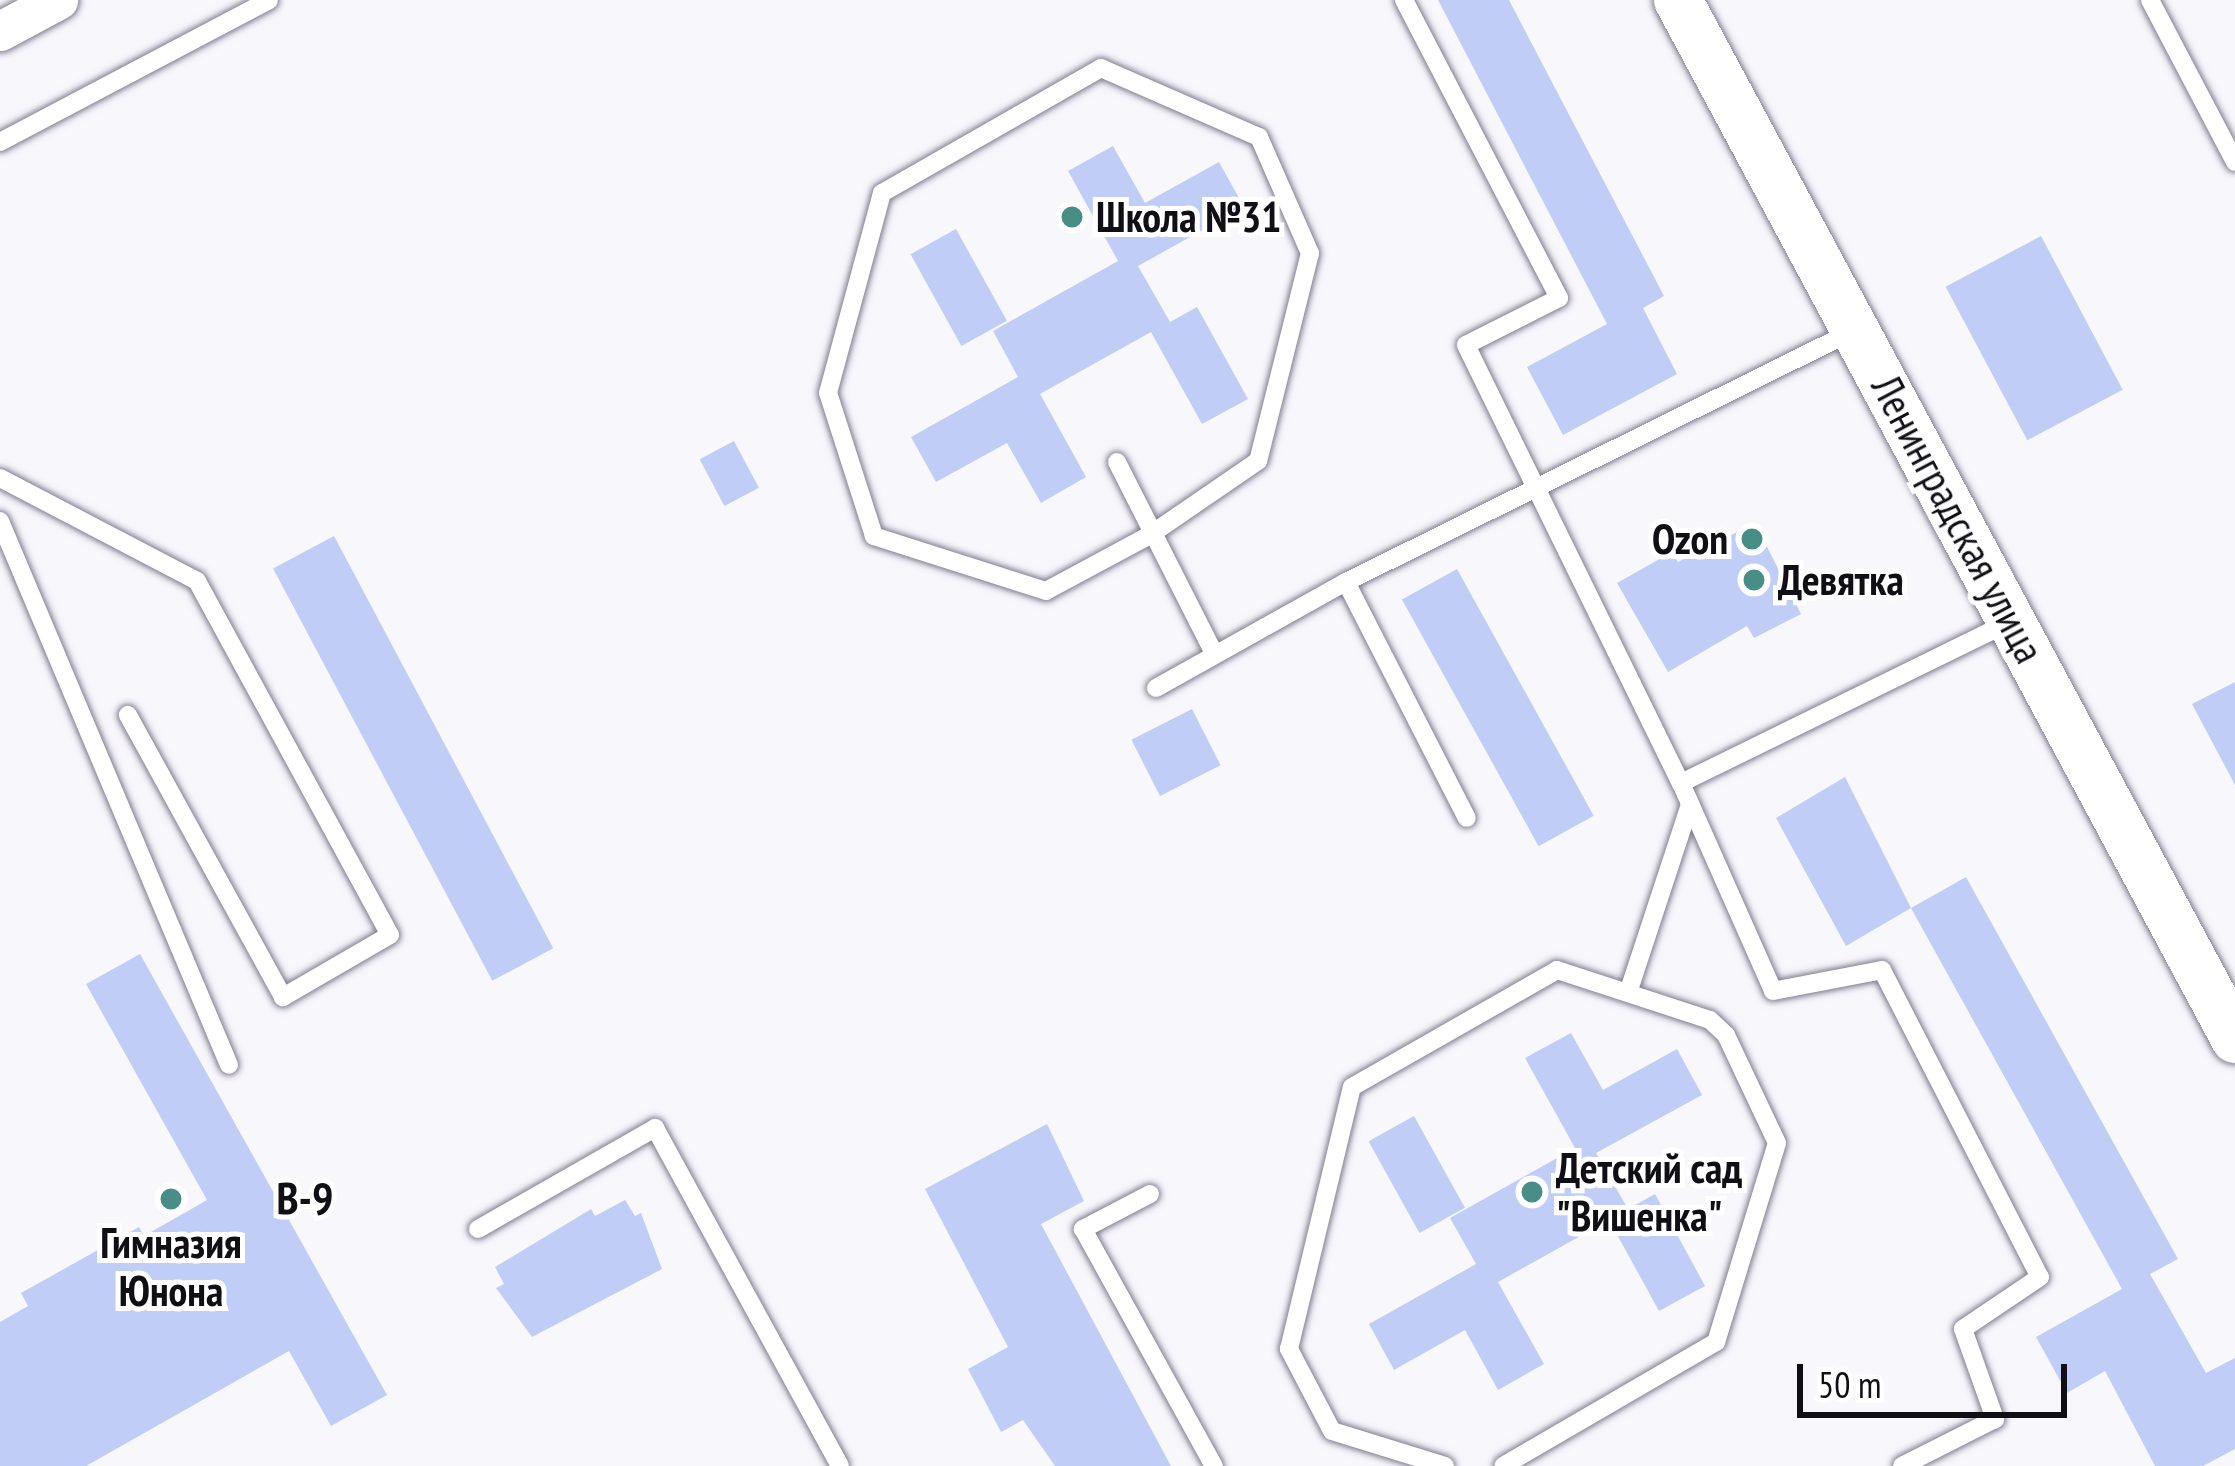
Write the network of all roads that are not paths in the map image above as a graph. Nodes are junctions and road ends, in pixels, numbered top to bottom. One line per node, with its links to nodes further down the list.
1 (58, 0): 7 (street)
2 (269, 0): 8 (lane)
3 (1404, 0): 13 (lane)
4 (1678, 0): 10 (street, Ленинградская улица)
5 (1688, 0): 10 (street)
6 (2150, 0): 9 (lane)
7 (0, 31)
8 (0, 142)
9 (2235, 162)
10 (1857, 329): 13 (lane); 17 (street, Ленинградская улица); 25 (street)
11 (1117, 462): 15 (lane)
12 (0, 478): 20 (lane)
13 (1538, 492): 16 (lane); 21 (lane)
14 (0, 521): 26 (lane)
15 (1150, 535): 15 (lane); 18 (lane)
16 (1346, 582): 18 (lane); 23 (lane)
17 (2013, 620): 21 (lane); 25 (street, Ленинградская улица)
18 (1215, 655): 19 (lane)
19 (1156, 688)
20 (128, 715)
21 (1681, 783): 22 (lane)
22 (1690, 804): 24 (lane); 33 (lane)
23 (1467, 818)
24 (1629, 990): 31 (lane); 32 (lane)
25 (2235, 1036)
26 (229, 1065)
27 (1150, 1194): 30 (lane)
28 (478, 1228): 29 (lane)
29 (840, 1466)
30 (1214, 1466)
31 (1445, 1466)
32 (1503, 1466)
33 (1902, 1466)

